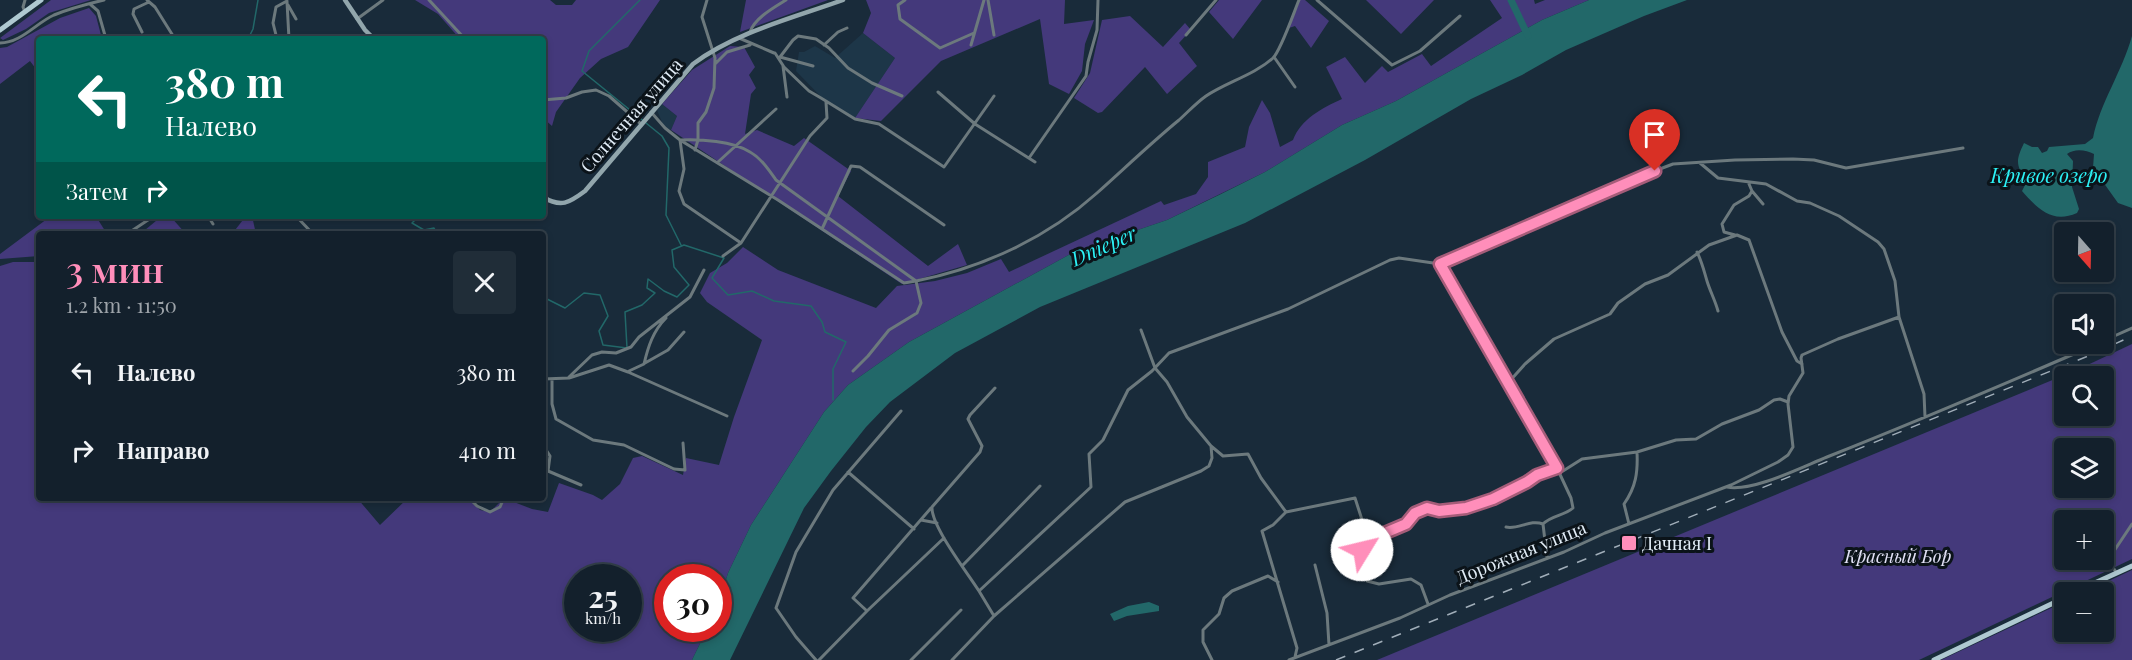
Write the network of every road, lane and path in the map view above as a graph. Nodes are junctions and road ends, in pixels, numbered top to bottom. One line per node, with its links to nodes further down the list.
1 (25, 0): 20 (street)
2 (41, 0): 20 (main road)
3 (104, 0): 19 (street)
4 (345, 0): 23 (street)
5 (382, 0): 23 (street)
6 (429, 0): 36 (street)
7 (707, 0): 42 (street)
8 (786, 0): 28 (street)
9 (843, 0): 28 (street, Солнечная улица)
10 (905, 0): 27 (street)
11 (979, 0): 18 (street)
12 (1098, 0): 65 (street)
13 (1216, 0): 30 (street)
14 (1299, 0): 45 (street)
15 (1317, 0): 21 (street)
16 (148, 1): 26 (street); 32 (street)
17 (287, 2): 22 (street); 33 (street); 34 (street)
18 (985, 2): 27 (street); 29 (street)
19 (90, 4): 31 (street); 38 (street)
20 (25, 12): 25 (main road)
21 (1460, 16)
22 (296, 19)
23 (357, 19): 35 (street)
24 (847, 28): 40 (street)
25 (0, 30)
26 (142, 32)
27 (974, 33): 41 (street)
28 (749, 34): 37 (street, Солнечная улица)
29 (994, 35)
30 (1186, 35)
31 (105, 36)
32 (173, 36)
33 (276, 36)
34 (289, 36)
35 (371, 36)
36 (462, 36)
37 (739, 38): 39 (street); 42 (street, Солнечная улица)
38 (0, 43)
39 (752, 44): 43 (street); 47 (street)
40 (824, 45): 44 (street); 52 (street)
41 (971, 45)
42 (712, 49): 47 (street); 57 (street, Солнечная улица)
43 (775, 54): 44 (street); 46 (street)
44 (780, 57): 48 (street)
45 (1274, 57): 49 (street); 90 (street)
46 (782, 64): 51 (street); 55 (street)
47 (715, 65): 61 (street)
48 (813, 66)
49 (1295, 87)
50 (938, 92): 58 (street)
51 (787, 96)
52 (902, 96)
53 (994, 96): 58 (street)
54 (546, 100): 59 (street)
55 (826, 102): 58 (street); 69 (street)
56 (776, 109): 62 (street)
57 (651, 112): 59 (street, Солнечная улица); 60 (street)
58 (975, 123): 65 (street)
59 (641, 124): 73 (street, Солнечная улица)
60 (680, 140): 61 (street); 64 (street); 85 (street)
61 (698, 140): 62 (street); 64 (street)
62 (735, 147): 66 (street); 69 (street)
63 (1963, 148): 68 (street)
64 (695, 150): 66 (street)
65 (1029, 158): 67 (street)
66 (718, 162): 72 (street)
67 (1035, 162)
68 (1700, 163): 70 (street); 88 (street)
69 (781, 182): 72 (street); 75 (street)
70 (1749, 183): 71 (street); 93 (street)
71 (1752, 191): 74 (street); 84 (street)
72 (771, 196): 81 (street); 85 (street)
73 (546, 198)
74 (1763, 204)
75 (827, 218): 80 (street); 81 (street); 90 (street)
76 (150, 219): 82 (street)
77 (210, 219): 79 (street)
78 (299, 219): 83 (street)
79 (213, 224)
80 (944, 225)
81 (822, 230): 90 (street)
82 (132, 231)
83 (311, 231)
84 (1737, 235): 86 (street); 100 (street)
85 (741, 243): 87 (street)
86 (1697, 252): 91 (street); 107 (street)
87 (723, 256)
88 (1440, 264): 101 (street); 107 (street)
89 (704, 270): 92 (street)
90 (916, 281): 102 (street)
91 (1718, 310)
92 (671, 312): 99 (street); 104 (street)
93 (1899, 317): 100 (street); 112 (street)
94 (2132, 328): 97 (street)
95 (1140, 330): 101 (street)
96 (684, 332): 99 (street)
97 (2114, 336)
98 (2074, 354): 112 (street)
99 (644, 364): 103 (street)
100 (1802, 364): 109 (street)
101 (1155, 368): 114 (street); 142 (street)
102 (853, 371)
103 (628, 372): 104 (street); 111 (street)
104 (569, 378): 106 (street)
105 (546, 379): 106 (street)
106 (552, 379): 113 (street)
107 (1508, 383): 117 (street)
108 (995, 388): 124 (street)
109 (1788, 402): 116 (street); 121 (street, Дорожная улица)
110 (901, 411): 118 (street)
111 (727, 416)
112 (1925, 417): 121 (street)
113 (683, 443)
114 (1211, 446): 125 (street); 147 (street)
115 (546, 450): 119 (street)
116 (1637, 452): 117 (street); 129 (street)
117 (1557, 468): 128 (street); 134 (street)
118 (848, 471): 132 (street); 150 (street)
119 (581, 485)
120 (1040, 486): 136 (street)
121 (1725, 486): 129 (street, Дорожная улица)
122 (472, 501): 123 (street)
123 (503, 501)
124 (932, 507): 126 (street); 127 (street)
125 (1286, 512): 134 (street); 140 (street)
126 (921, 520): 127 (street); 132 (street)
127 (937, 523): 133 (street)
128 (1543, 524): 131 (street); 135 (street)
129 (1629, 524): 135 (street, Дорожная улица)
130 (2132, 524): 139 (street)
131 (1506, 527)
132 (914, 530): 146 (street)
133 (944, 537): 136 (street); 146 (street)
134 (1362, 550): 144 (street)
135 (1547, 558): 144 (street, Дорожная улица)
136 (963, 565): 142 (street)
137 (1315, 566): 148 (street)
138 (2132, 567): 139 (main road)
139 (2117, 574): 141 (main road)
140 (1279, 582): 149 (street); 153 (street)
141 (2098, 582)
142 (979, 591): 147 (street)
143 (2054, 603): 155 (main road)
144 (1428, 605): 148 (street, Дорожная улица)
145 (961, 610): 151 (street)
146 (867, 611): 150 (street)
147 (994, 616): 152 (street)
148 (1329, 645): 149 (street, Дорожная улица)
149 (1295, 657): 154 (street, Дорожная улица)
150 (818, 660)
151 (911, 660)
152 (952, 660)
153 (1212, 660)
154 (1289, 660)
155 (1934, 660)

